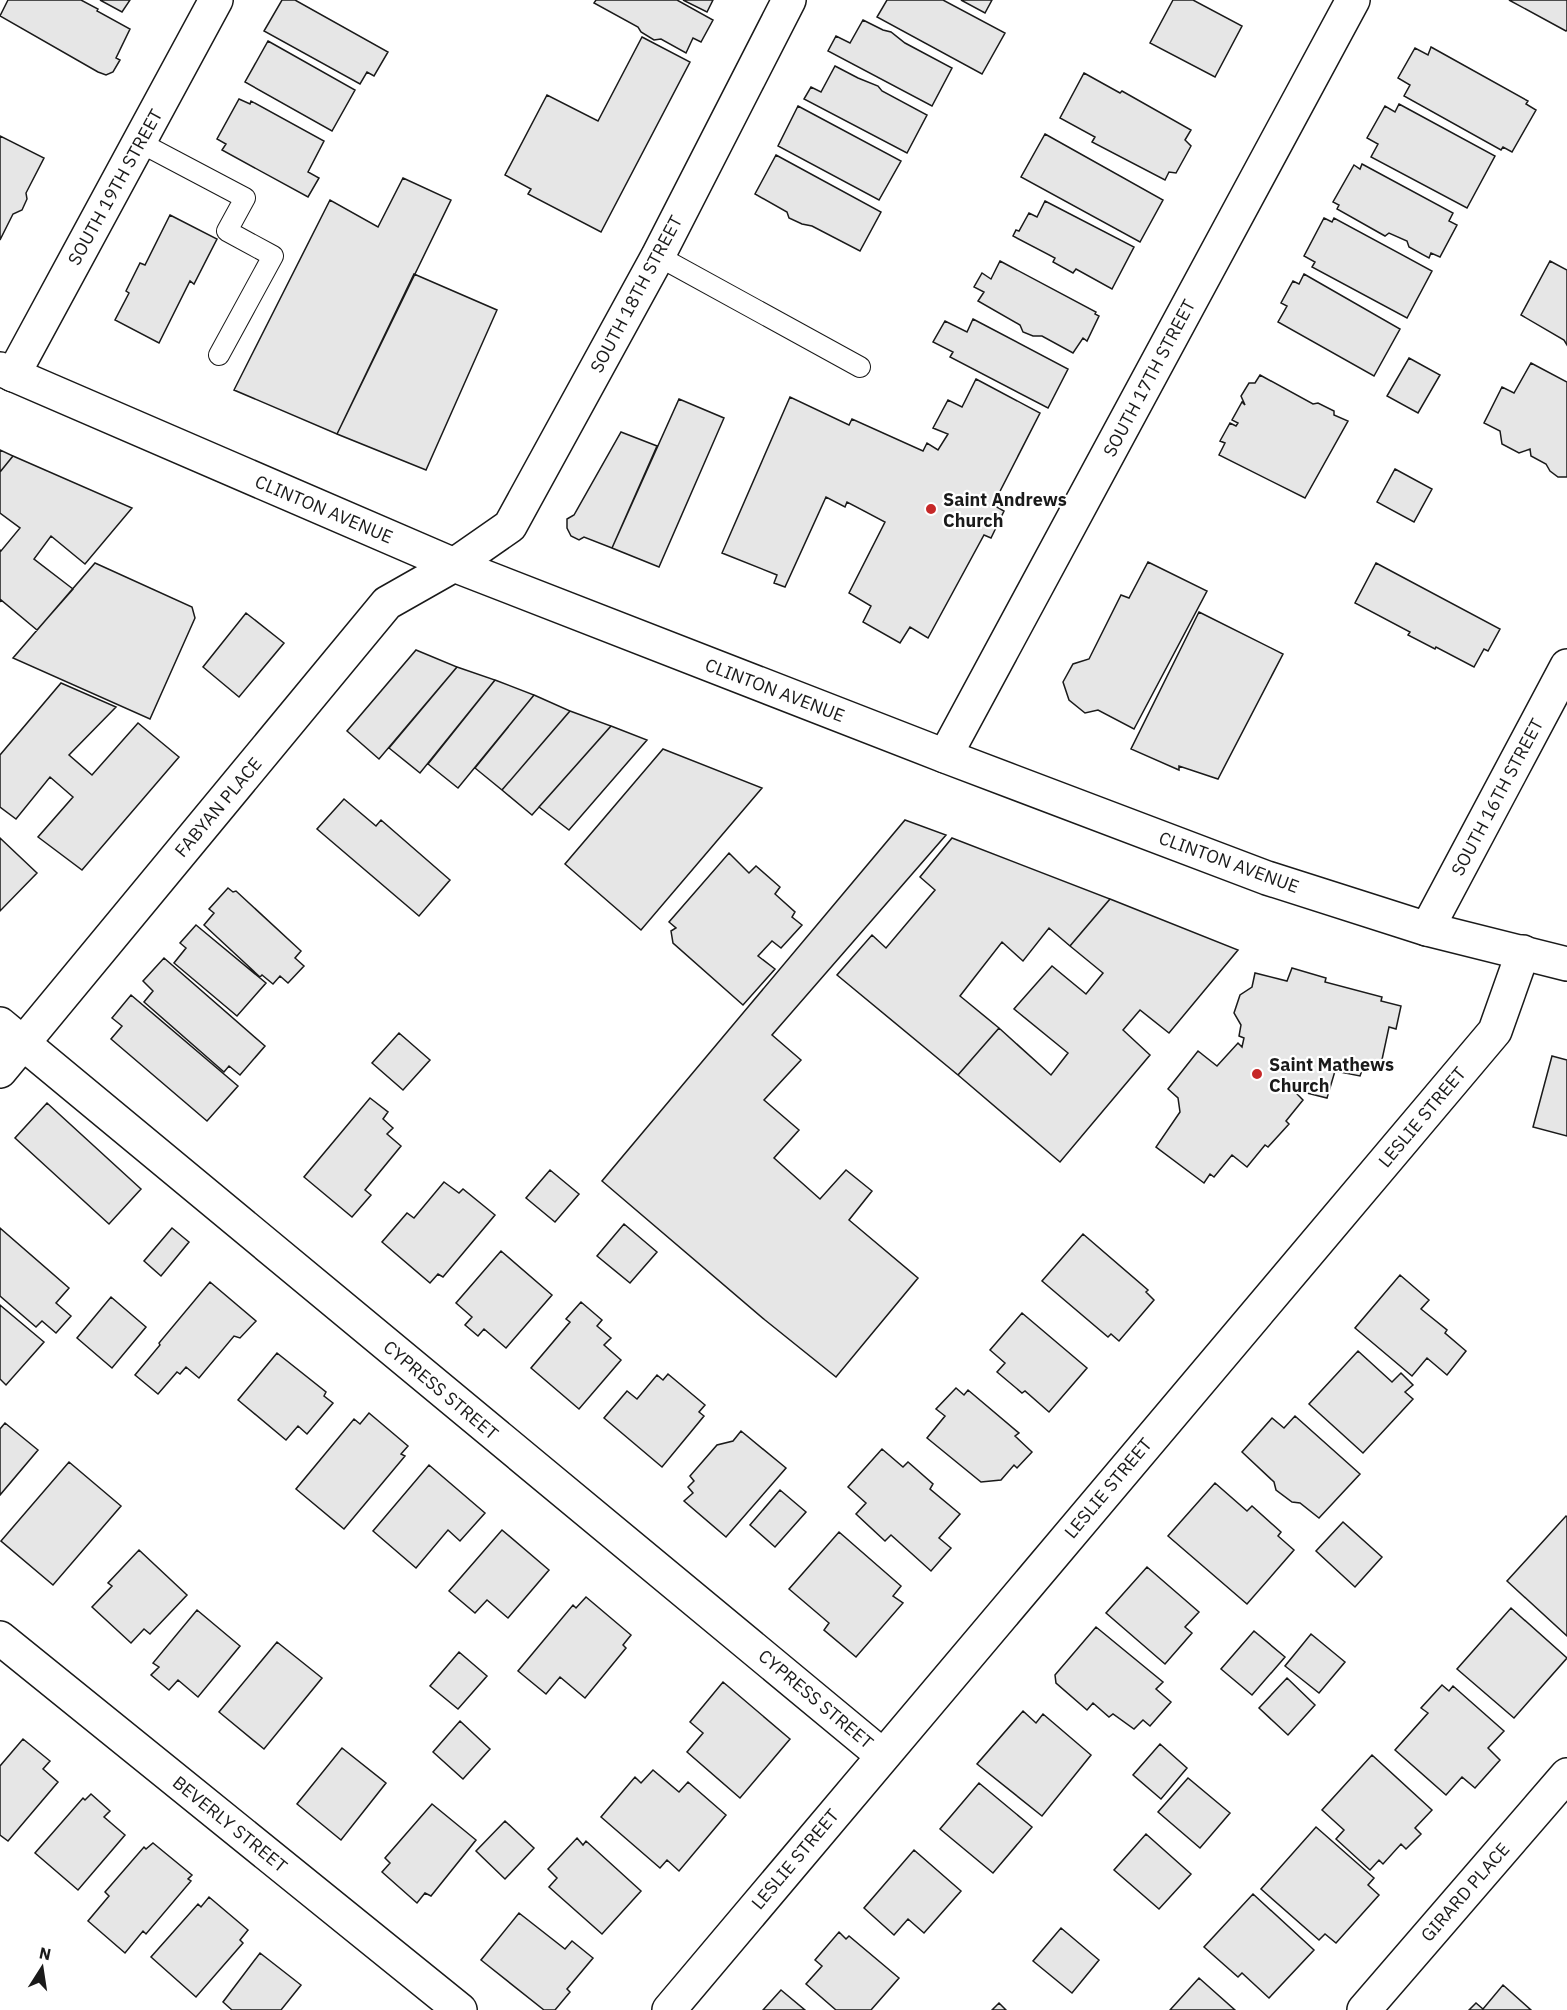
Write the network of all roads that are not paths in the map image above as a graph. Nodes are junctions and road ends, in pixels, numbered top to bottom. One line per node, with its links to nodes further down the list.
1 (216, 0): 4 (street, SOUTH 19TH STREET)
2 (789, 0): 5 (street, SOUTH 18TH STREET)
3 (1353, 0): 11 (street, SOUTH 17TH STREET)
4 (139, 142): 6 (lane); 8 (street, SOUTH 19TH STREET)
5 (658, 256): 7 (lane); 9 (street, SOUTH 18TH STREET)
6 (219, 355)
7 (860, 367)
8 (6, 372): 9 (street, CLINTON AVENUE)
9 (454, 565): 11 (street, CLINTON AVENUE); 15 (street, FABYAN PLACE)
10 (1567, 666): 12 (street, SOUTH 16TH STREET)
11 (945, 756): 12 (street, CLINTON AVENUE)
12 (1427, 929): 13 (street, CLINTON AVENUE)
13 (1523, 952): 14 (street, CLINTON AVENUE); 18 (street, LESLIE STREET)
14 (1567, 964)
15 (11, 1034): 16 (street, FABYAN PLACE); 18 (street, CYPRESS STREET)
16 (0, 1071)
17 (0, 1638): 20 (street, BEVERLY STREET)
18 (882, 1755): 21 (street, LESLIE STREET)
19 (1567, 1775): 22 (street, GIRARD PLACE)
20 (460, 2010)
21 (669, 2010)
22 (1364, 2010)

